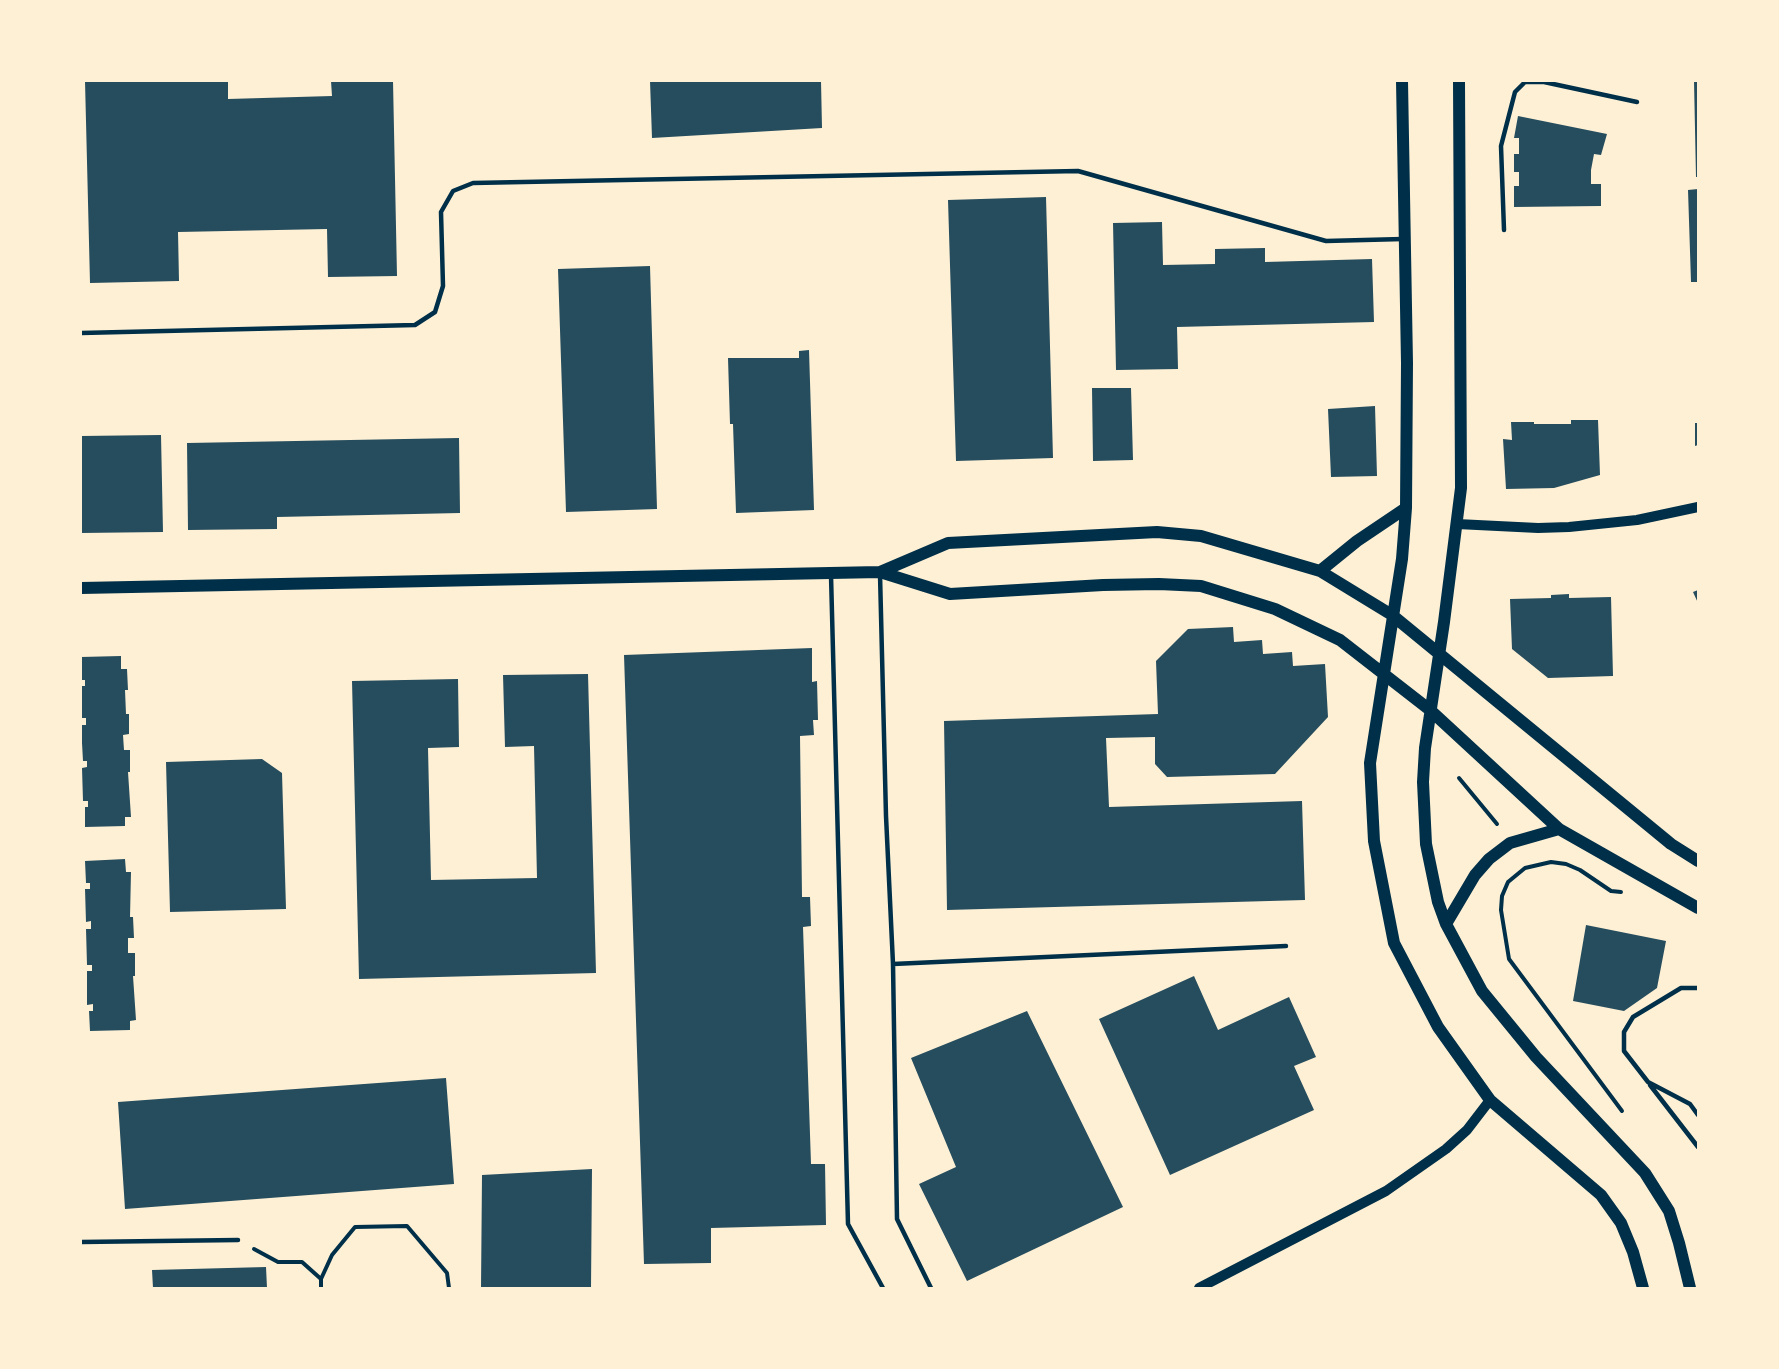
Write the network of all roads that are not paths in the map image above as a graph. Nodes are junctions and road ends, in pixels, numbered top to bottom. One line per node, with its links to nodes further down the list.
1 (1402, 81): 5 (main road)
2 (1459, 81): 9 (main road)
3 (1637, 102): 4 (lane)
4 (1504, 230)
5 (1403, 239): 6 (lane); 8 (main road)
6 (81, 333)
7 (1698, 507): 9 (street)
8 (1406, 508): 10 (main road); 14 (main road)
9 (1457, 524): 15 (main road)
10 (1320, 571): 12 (main road); 14 (main road)
11 (831, 572): 12 (main road); 13 (main road); 31 (lane)
12 (880, 572): 16 (main road); 23 (lane)
13 (81, 588)
14 (1392, 615): 15 (main road); 16 (main road)
15 (1438, 653): 17 (main road); 19 (main road)
16 (1383, 672): 17 (main road); 26 (main road)
17 (1430, 710): 18 (main road); 21 (main road)
18 (1559, 829): 20 (main road); 21 (main road)
19 (1698, 861)
20 (1698, 908)
21 (1446, 924): 35 (main road)
22 (1286, 945): 23 (lane)
23 (893, 964): 32 (lane)
24 (1698, 988): 25 (lane)
25 (1648, 1082): 27 (lane); 28 (lane)
26 (1490, 1100): 33 (street); 34 (main road)
27 (1698, 1115)
28 (1698, 1147)
29 (238, 1240): 30 (lane)
30 (81, 1242)
31 (883, 1288)
32 (931, 1288)
33 (1199, 1288)
34 (1643, 1288)
35 (1690, 1288)

